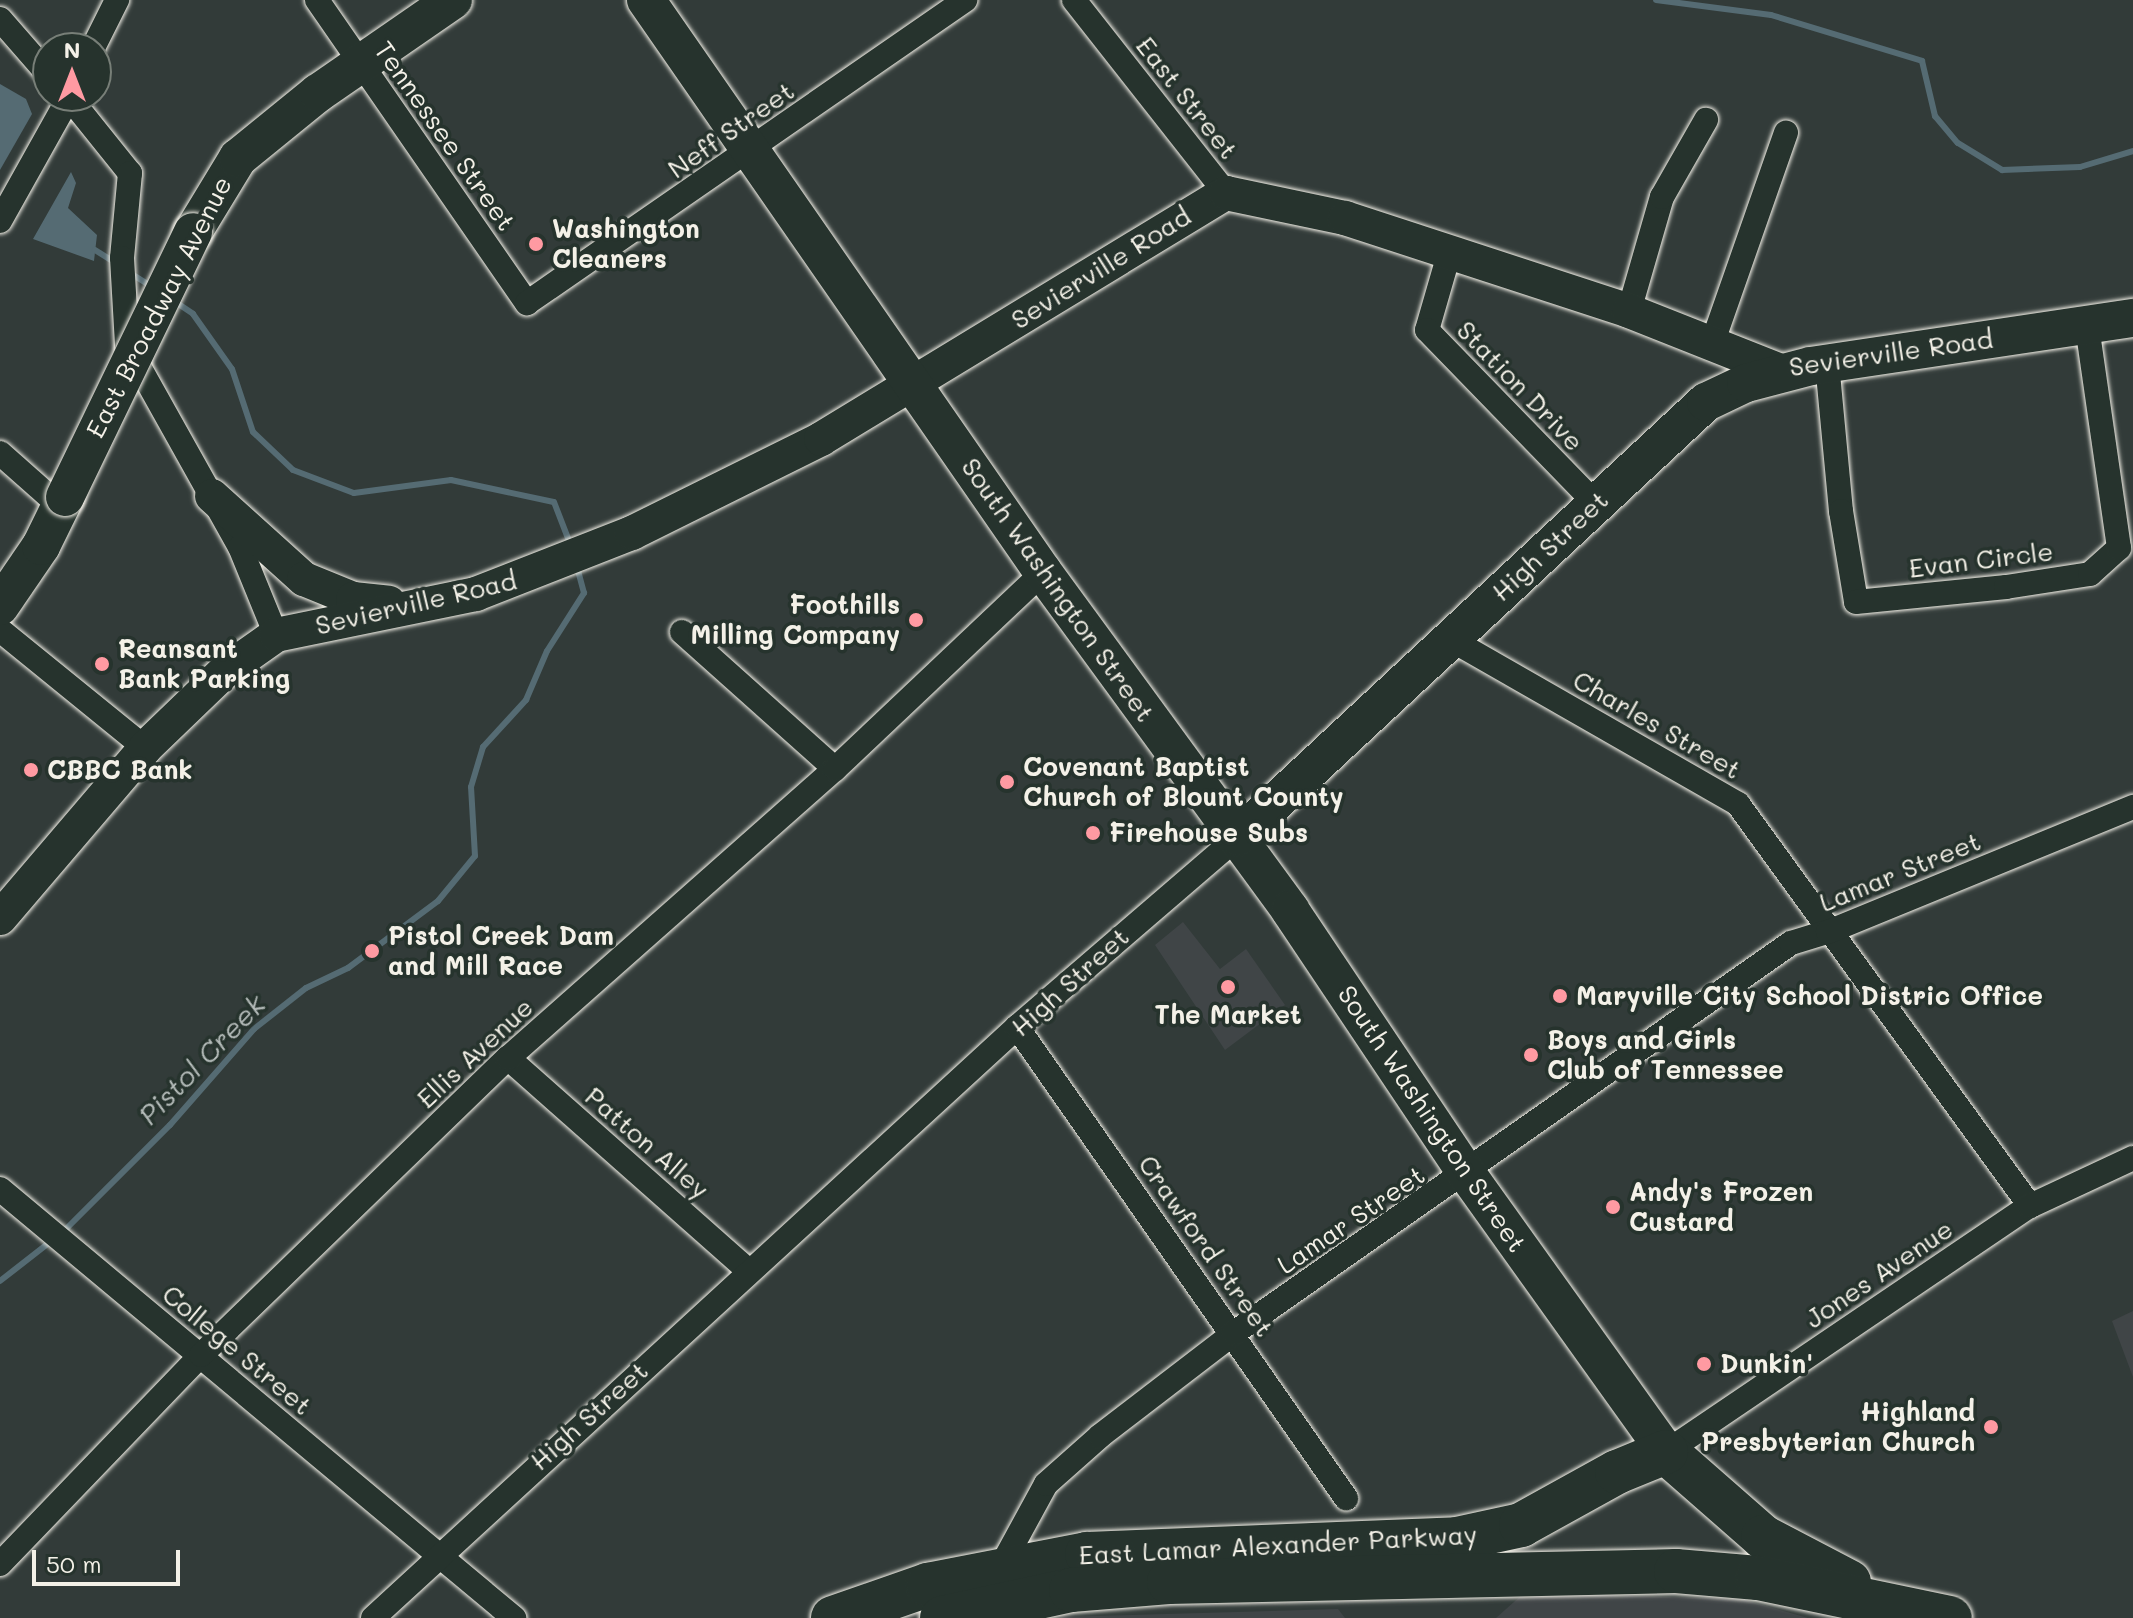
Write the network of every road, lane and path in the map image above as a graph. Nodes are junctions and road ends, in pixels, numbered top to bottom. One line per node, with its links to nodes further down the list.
1 (117, 0): 8 (street)
2 (317, 0): 10 (street, Tennessee Street)
3 (453, 0): 10 (main road, East Broadway Avenue)
4 (646, 0): 15 (main road, South Washington Street)
5 (965, 0): 15 (street, Neff Street)
6 (1074, 0): 16 (street, East Street)
7 (0, 19): 9 (street)
8 (101, 32)
9 (32, 56)
10 (361, 63): 19 (street, Tennessee Street); 29 (main road, East Broadway Avenue, bridge)
11 (61, 112): 17 (street)
12 (81, 112): 28 (street)
13 (1706, 120): 20 (street)
14 (1786, 133): 23 (street)
15 (751, 150): 19 (street, Neff Street); 26 (main road, South Washington Street)
16 (1226, 193): 18 (street, Sevierville Road); 26 (street, Sevierville Road)
17 (0, 221)
18 (1449, 254): 20 (street, Sevierville Road); 30 (street, Station Drive)
19 (527, 303)
20 (1629, 311): 23 (street, Sevierville Road)
21 (2133, 318): 22 (main road, Sevierville Road)
22 (2087, 325): 24 (main road, Sevierville Road); 24 (street, Evan Circle)
23 (1712, 344): 25 (street, Sevierville Road)
24 (1827, 363): 25 (main road, Sevierville Road)
25 (1783, 372): 30 (main road, High Street)
26 (916, 383): 31 (main road, South Washington Street); 33 (street, Sevierville Road)
27 (0, 453): 29 (street)
28 (212, 496): 33 (street); 36 (street)
29 (63, 502): 32 (main road, East Broadway Avenue)
30 (1595, 503): 37 (main road, High Street)
31 (1043, 572): 39 (street, Ellis Avenue); 41 (main road, South Washington Street)
32 (0, 606)
33 (417, 606): 36 (street, Sevierville Road)
34 (0, 630): 38 (street)
35 (682, 632): 39 (street)
36 (276, 635): 38 (street, Sevierville Road)
37 (1450, 639): 41 (main road, High Street); 43 (street, Charles Street)
38 (145, 748): 42 (street, Sevierville Road)
39 (835, 769): 45 (street, Ellis Avenue)
40 (2133, 807): 43 (street, Lamar Street)
41 (1238, 837): 44 (street, High Street); 47 (main road, South Washington Street)
42 (0, 918)
43 (1828, 932): 47 (street, Lamar Street); 49 (street, Charles Street)
44 (1017, 1027): 50 (street, High Street); 51 (street, Crawford Street)
45 (508, 1058): 50 (street, Patton Alley); 52 (street, Ellis Avenue)
46 (2133, 1158): 49 (street, Jones Avenue)
47 (1467, 1174): 51 (street, Lamar Street); 53 (main road, South Washington Street)
48 (9, 1197): 52 (street, College Street)
49 (2030, 1206): 53 (street, Jones Avenue)
50 (749, 1271): 55 (street, High Street)
51 (1234, 1333): 54 (street, Crawford Street); 58 (street, Lamar Street)
52 (201, 1355): 55 (street, College Street); 56 (street, Ellis Avenue)
53 (1666, 1452): 57 (highway, East Lamar Alexander Parkway); 58 (highway, East Lamar Alexander Parkway); 59 (highway, East Lamar Alexander Parkway)
54 (1346, 1498)
55 (437, 1556): 60 (street, High Street); 61 (street, College Street)
56 (0, 1564)
57 (1423, 1576): 58 (highway, East Lamar Alexander Parkway); 59 (highway, East Lamar Alexander Parkway)
58 (975, 1603): 62 (highway, East Lamar Alexander Parkway)
59 (1900, 1613): 63 (highway, East Lamar Alexander Parkway)
60 (373, 1618)
61 (514, 1618)
62 (833, 1618)
63 (1950, 1618)

